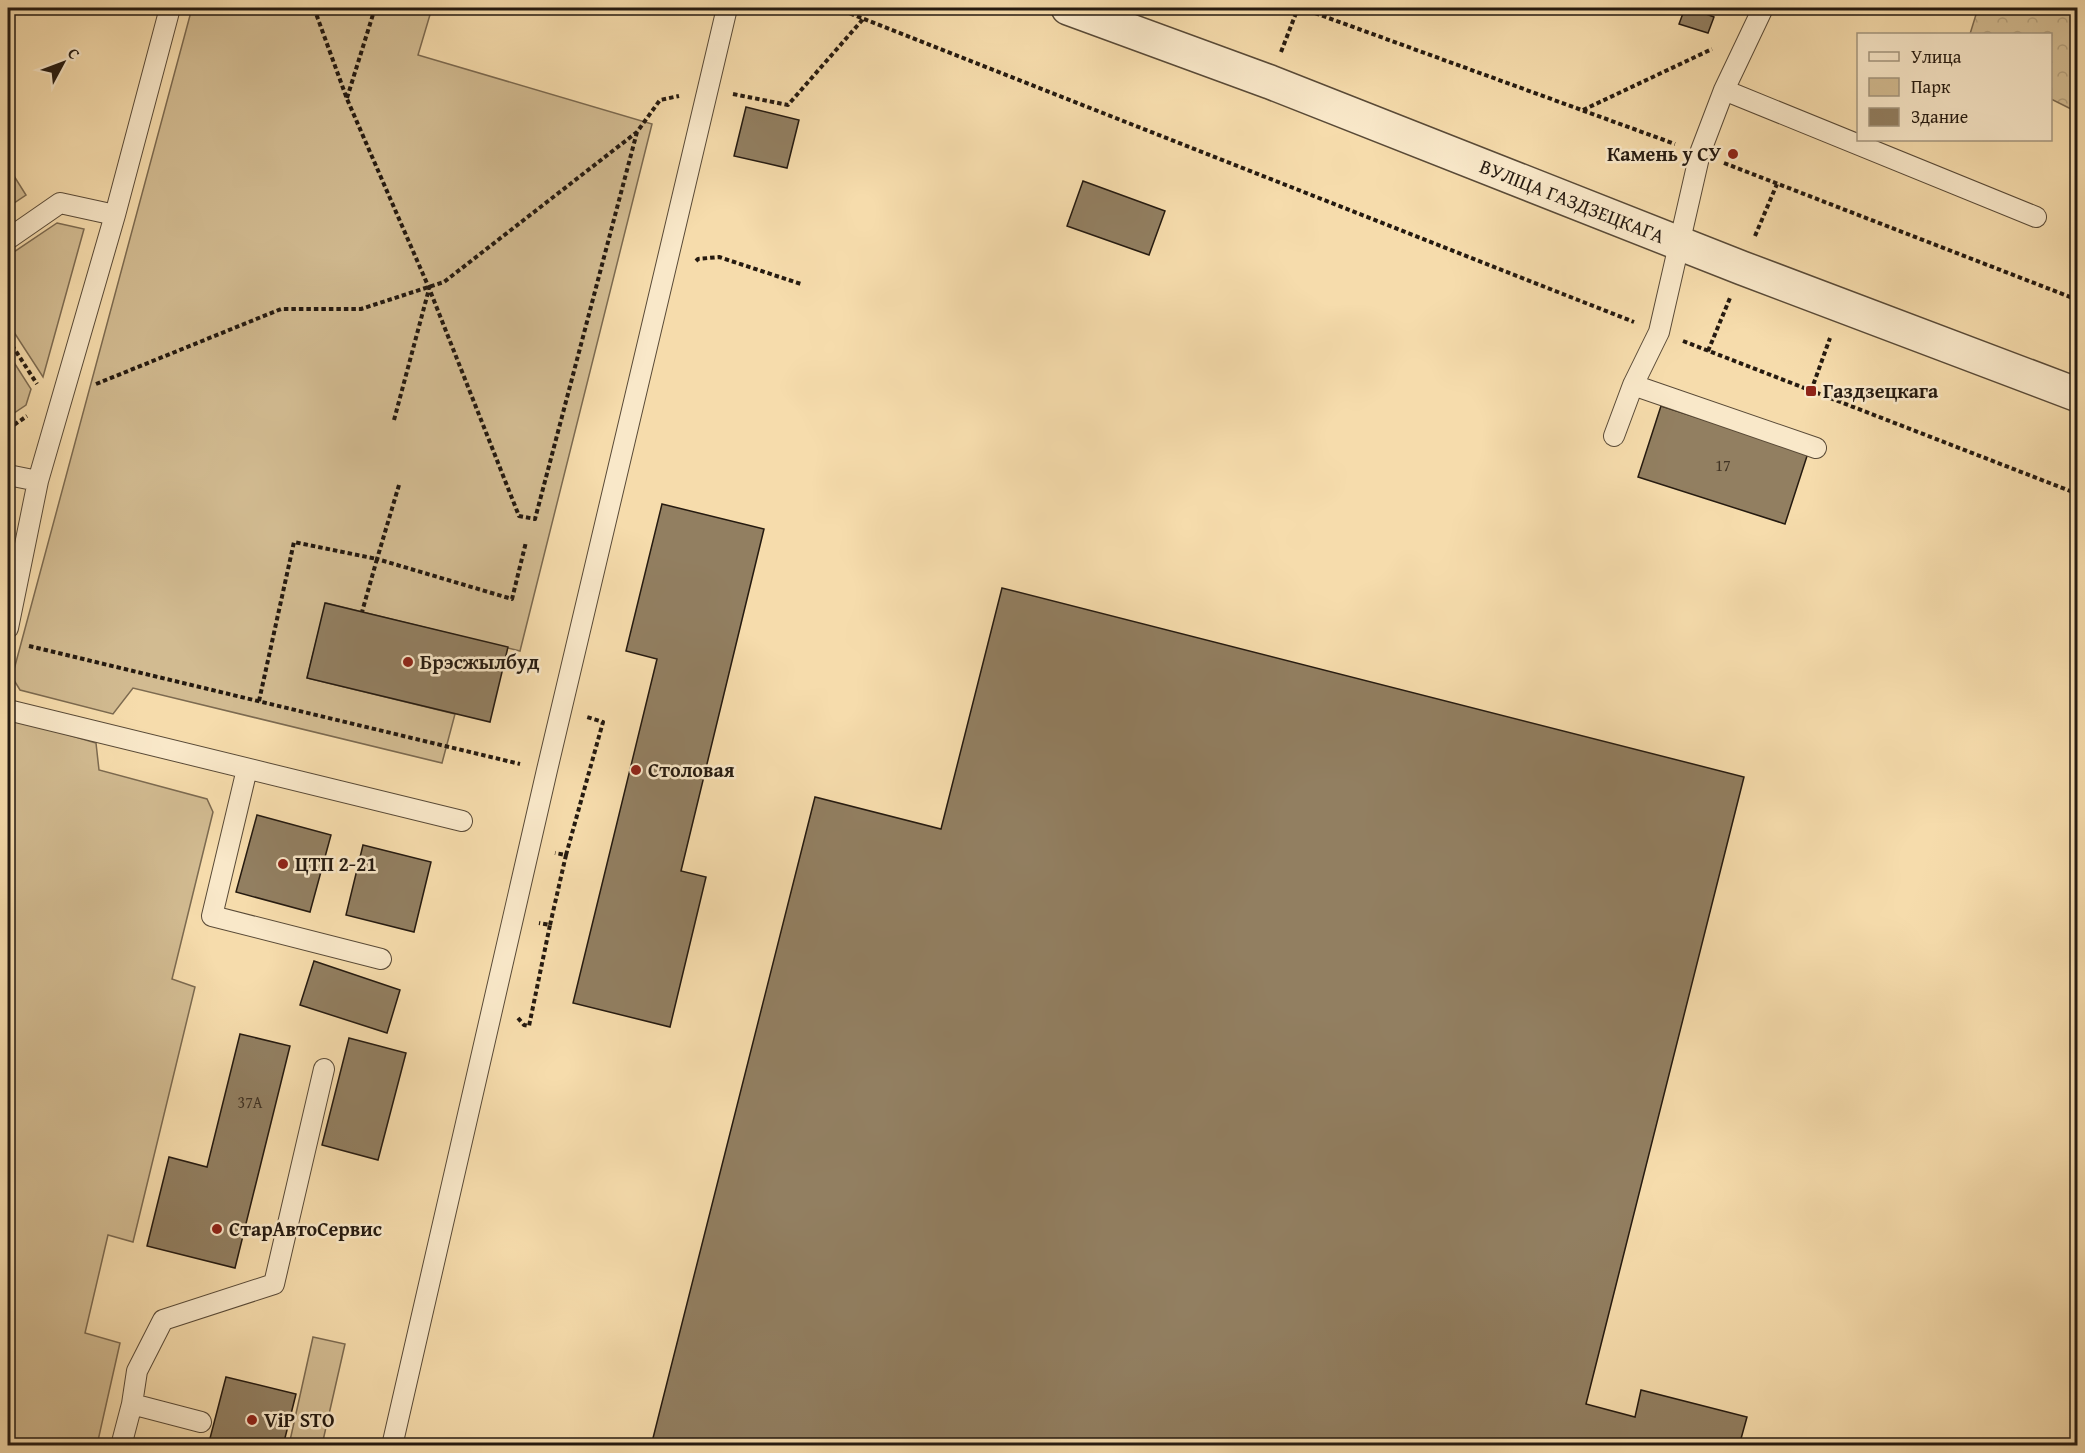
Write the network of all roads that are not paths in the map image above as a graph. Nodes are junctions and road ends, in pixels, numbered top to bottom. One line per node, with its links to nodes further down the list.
1 (170, 8): 6 (lane)
2 (727, 8): 25 (lane)
3 (1068, 8): 9 (street, ВУЛІЦА ГАЗДЗЕЦКАГА)
4 (1763, 8): 5 (lane)
5 (1725, 90): 7 (lane); 9 (lane)
6 (115, 215): 8 (lane); 15 (lane)
7 (2036, 217)
8 (8, 238)
9 (1679, 243): 10 (lane); 11 (street, ВУЛІЦА ГАЗДЗЕЦКАГА)
10 (1633, 385): 12 (lane); 13 (lane)
11 (2078, 395)
12 (1614, 436)
13 (1816, 448)
14 (8, 475): 15 (lane)
15 (38, 481): 16 (lane)
16 (13, 636)
17 (8, 710): 18 (lane)
18 (247, 769): 19 (lane); 20 (lane)
19 (462, 821)
20 (381, 959)
21 (324, 1070): 22 (lane)
22 (132, 1404): 23 (lane); 24 (lane)
23 (201, 1422)
24 (121, 1446)
25 (392, 1446)

